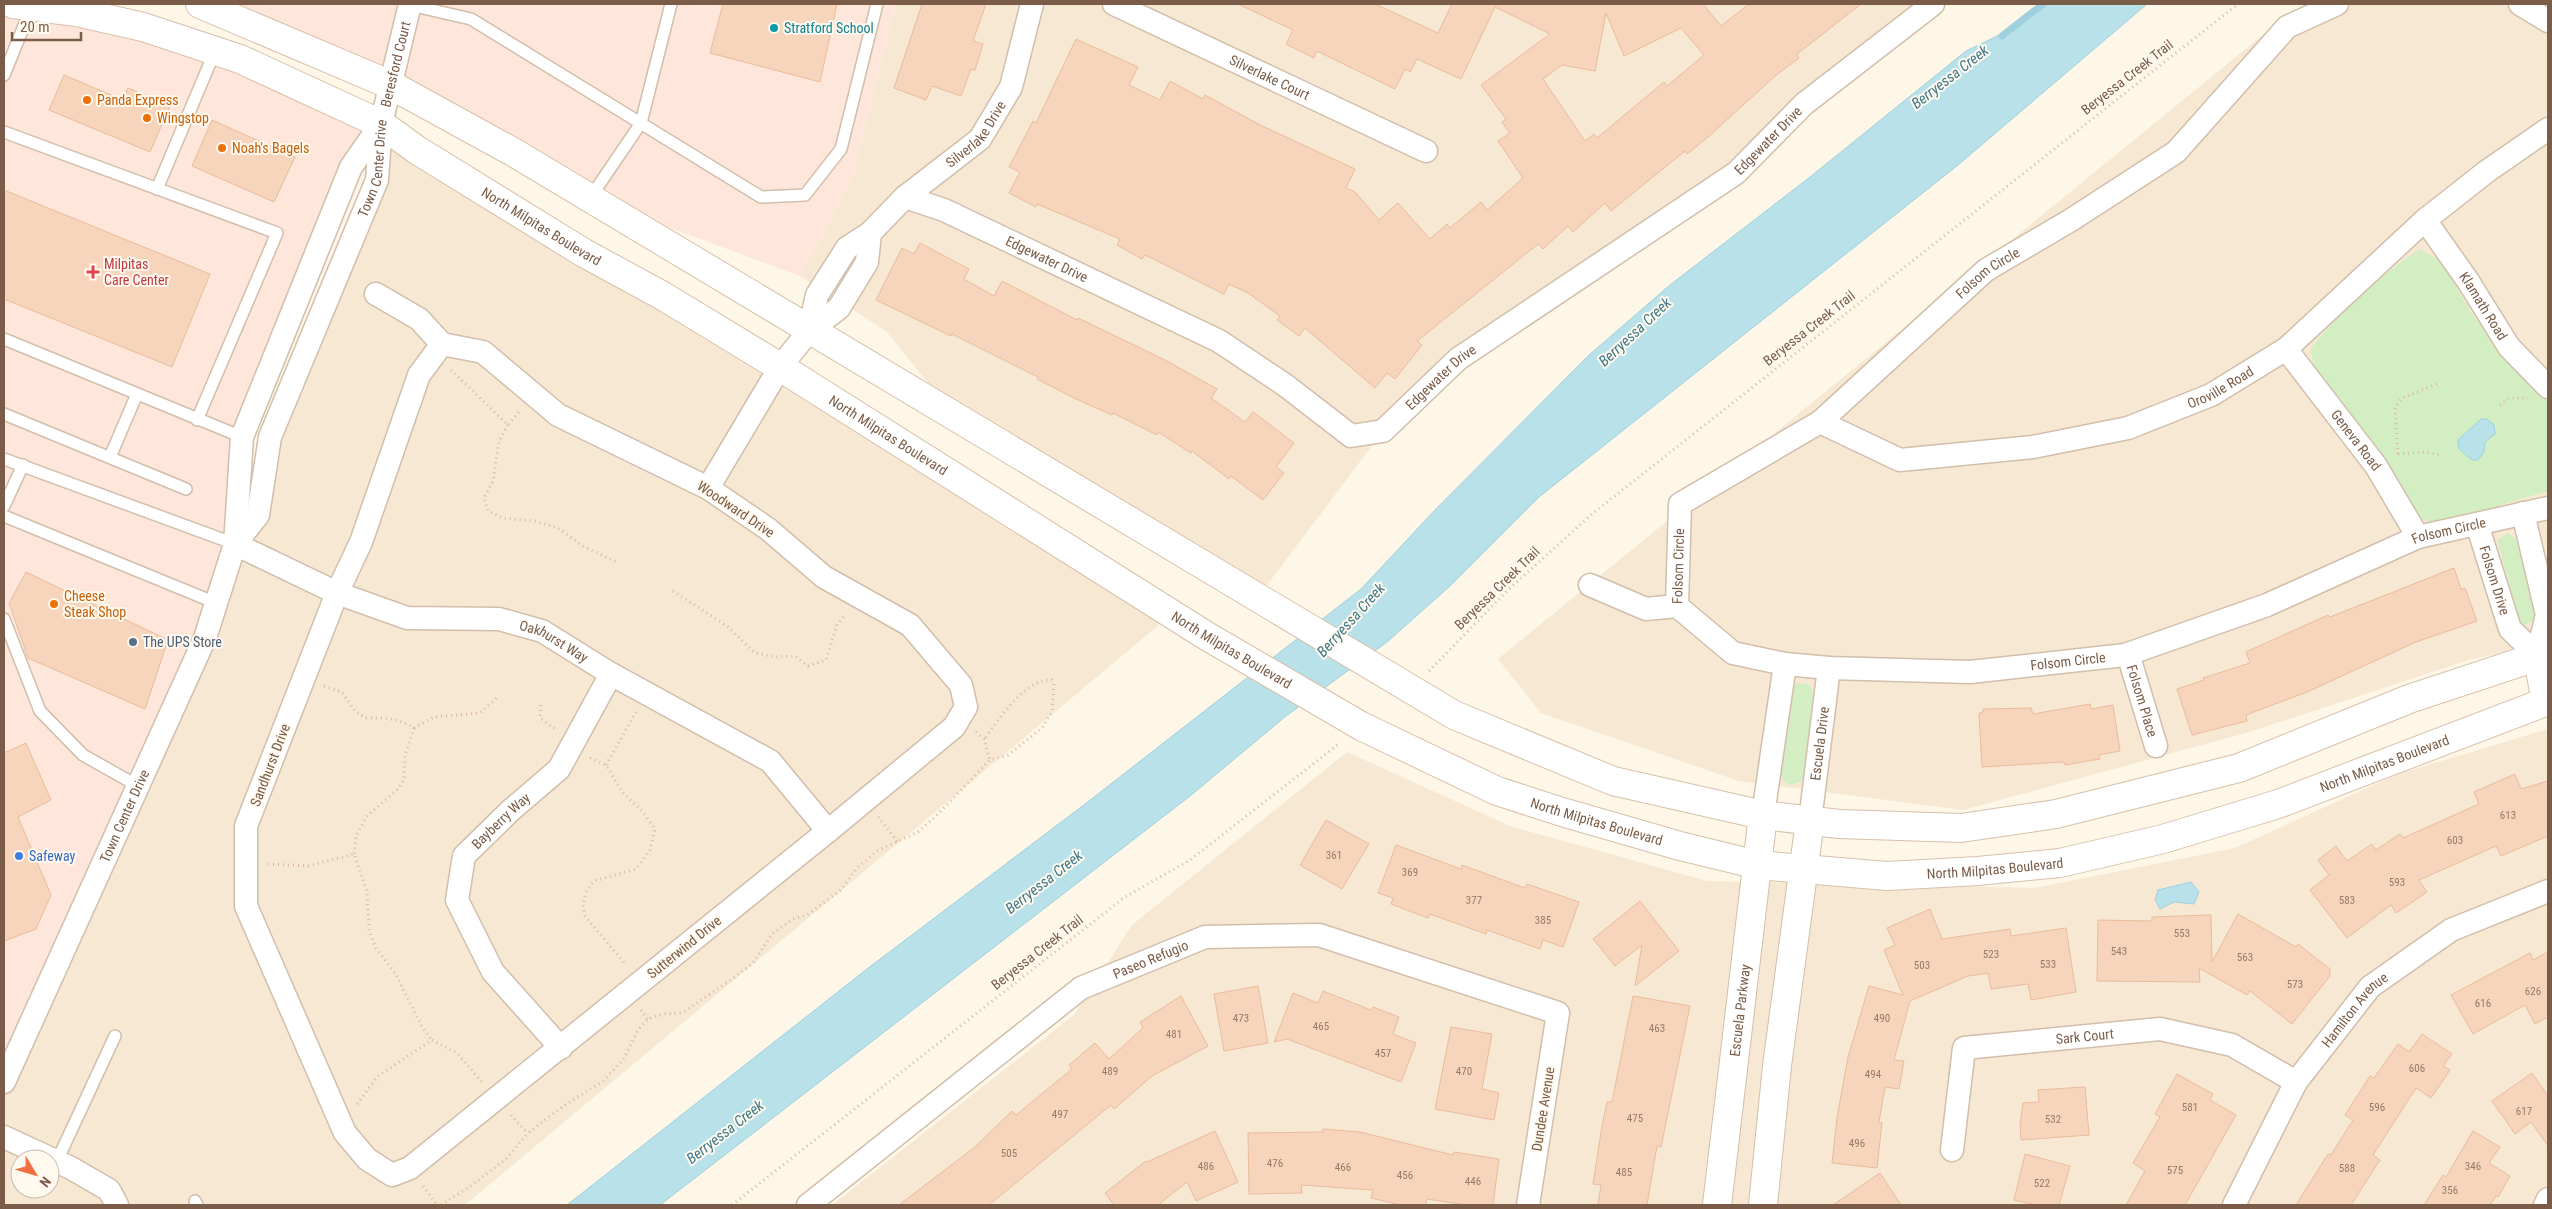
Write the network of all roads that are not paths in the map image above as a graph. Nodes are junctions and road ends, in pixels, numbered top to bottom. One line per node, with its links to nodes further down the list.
1 (200, 4): 14 (main road)
2 (410, 4): 14 (street, Beresford Court); 15 (lane)
3 (671, 4): 15 (lane)
4 (878, 4): 15 (lane)
5 (1032, 4): 21 (street, Silverlake Drive)
6 (1114, 4): 19 (street, Silverlake Court)
7 (1933, 4): 21 (street, Edgewater Drive)
8 (2337, 4): 34 (street, Folsom Circle)
9 (2520, 4): 11 (street)
10 (23, 5): 12 (main road, North Milpitas Boulevard); 13 (lane)
11 (2548, 21)
12 (215, 51): 16 (main road, North Milpitas Boulevard); 20 (lane)
13 (4, 75)
14 (391, 85): 16 (street, Beresford Court); 22 (main road)
15 (641, 123): 22 (lane)
16 (381, 124): 29 (main road, North Milpitas Boulevard); 35 (street, Town Center Drive); 47 (street, Town Center Drive)
17 (2548, 129): 23 (street, Oroville Road)
18 (4, 132): 20 (lane)
19 (1426, 151)
20 (157, 189): 33 (lane)
21 (905, 197): 25 (street, Silverlake Drive)
22 (590, 198): 25 (main road)
23 (2425, 220): 28 (street, Oroville Road); 30 (street, Klamath Road)
24 (376, 294): 27 (street)
25 (809, 331): 29 (street, Silverlake Drive); 62 (main road)
26 (4, 339): 31 (lane)
27 (438, 348): 39 (street, Woodward Drive); 49 (street, Sandhurst Drive)
28 (2286, 349): 34 (street, Oroville Road); 46 (street, Geneva Road)
29 (780, 367): 39 (street, Silverlake Drive); 65 (main road, North Milpitas Boulevard)
30 (2542, 392)
31 (137, 394): 33 (lane); 36 (lane)
32 (4, 414): 36 (lane)
33 (197, 420): 35 (lane)
34 (1820, 422): 51 (street, Folsom Circle)
35 (242, 437): 47 (street, Town Center Drive)
36 (110, 457): 40 (lane)
37 (4, 460): 38 (lane)
38 (23, 465): 41 (lane); 47 (lane)
39 (708, 488): 59 (street, Woodward Drive)
40 (186, 489)
41 (4, 506)
42 (2548, 508): 43 (street, Folsom Circle)
43 (2523, 513): 45 (street, Folsom Circle); 54 (street)
44 (4, 516): 50 (lane)
45 (2477, 524): 46 (street, Folsom Circle); 54 (street, Folsom Drive)
46 (2418, 537): 53 (street, Folsom Circle)
47 (235, 544): 49 (street, Oakhurst Way); 50 (street, Town Center Drive)
48 (1590, 585): 51 (street)
49 (337, 592): 57 (street, Oakhurst Way); 78 (street, Sandhurst Drive)
50 (216, 603): 61 (street, Town Center Drive)
51 (1677, 606): 55 (street, Folsom Circle)
52 (4, 619): 61 (lane)
53 (2128, 654): 56 (street, Folsom Circle); 60 (street, Folsom Place)
54 (2543, 654): 58 (main road); 63 (main road)
55 (1785, 664): 56 (street, Folsom Circle); 62 (street)
56 (1829, 668): 63 (street, Escuela Drive)
57 (611, 674): 64 (street, Oakhurst Way); 70 (street, Bayberry Way)
58 (2547, 701): 66 (main road, North Milpitas Boulevard)
59 (963, 712): 64 (street, Sutterwind Drive)
60 (2156, 746)
61 (138, 786): 71 (street, Town Center Drive)
62 (1763, 814): 63 (main road); 65 (main road, Escuela Parkway)
63 (1810, 820): 66 (main road)
64 (828, 831): 70 (street, Sutterwind Drive)
65 (1758, 865): 66 (main road, North Milpitas Boulevard); 83 (main road, Escuela Parkway)
66 (1802, 870): 84 (main road)
67 (2548, 891): 72 (street, Hamilton Avenue)
68 (1558, 1013): 81 (street, Paseo Refugio); 82 (street, Dundee Avenue)
69 (115, 1036): 76 (lane)
70 (560, 1048): 78 (street, Sutterwind Drive)
71 (4, 1082)
72 (2296, 1082): 75 (street, Sark Court); 85 (street, Hamilton Avenue)
73 (4, 1137): 74 (street)
74 (30, 1149)
75 (1952, 1150)
76 (60, 1155)
77 (60, 1163): 80 (street)
78 (392, 1175)
79 (2548, 1199): 86 (street)
80 (117, 1205)
81 (808, 1205)
82 (1528, 1205)
83 (1717, 1205)
84 (1763, 1205)
85 (2234, 1205)
86 (2545, 1205)

